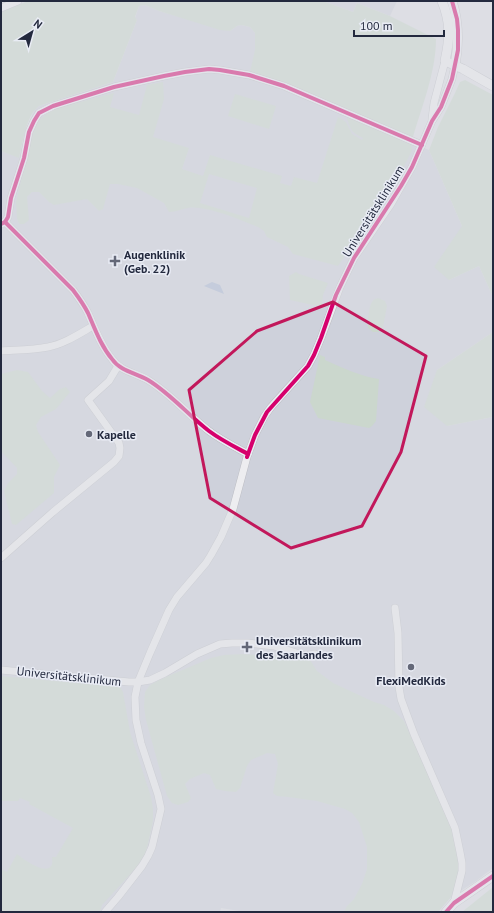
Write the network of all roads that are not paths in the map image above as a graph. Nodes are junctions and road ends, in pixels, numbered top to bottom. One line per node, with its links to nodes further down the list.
1 (18, 1): 4 (street)
2 (442, 1): 5 (street)
3 (452, 1): 6 (street)
4 (1, 8)
5 (445, 61): 6 (street); 8 (street)
6 (455, 65): 7 (street); 8 (street)
7 (493, 86)
8 (432, 121): 9 (street, Universitätsklinikum)
9 (422, 144): 10 (street); 14 (street, Universitätsklinikum)
10 (3, 223): 11 (street)
11 (93, 326): 12 (street); 13 (street)
12 (1, 351)
13 (118, 366): 14 (street); 15 (street)
14 (248, 454): 19 (street, Universitätsklinikum)
15 (1, 558)
16 (395, 608): 21 (street)
17 (315, 654): 19 (street, Universitätsklinikum)
18 (1, 670): 19 (street, Universitätsklinikum)
19 (138, 682): 22 (street, Universitätsklinikum)
20 (493, 876): 21 (street)
21 (454, 903): 23 (street)
22 (105, 912)
23 (446, 912)

